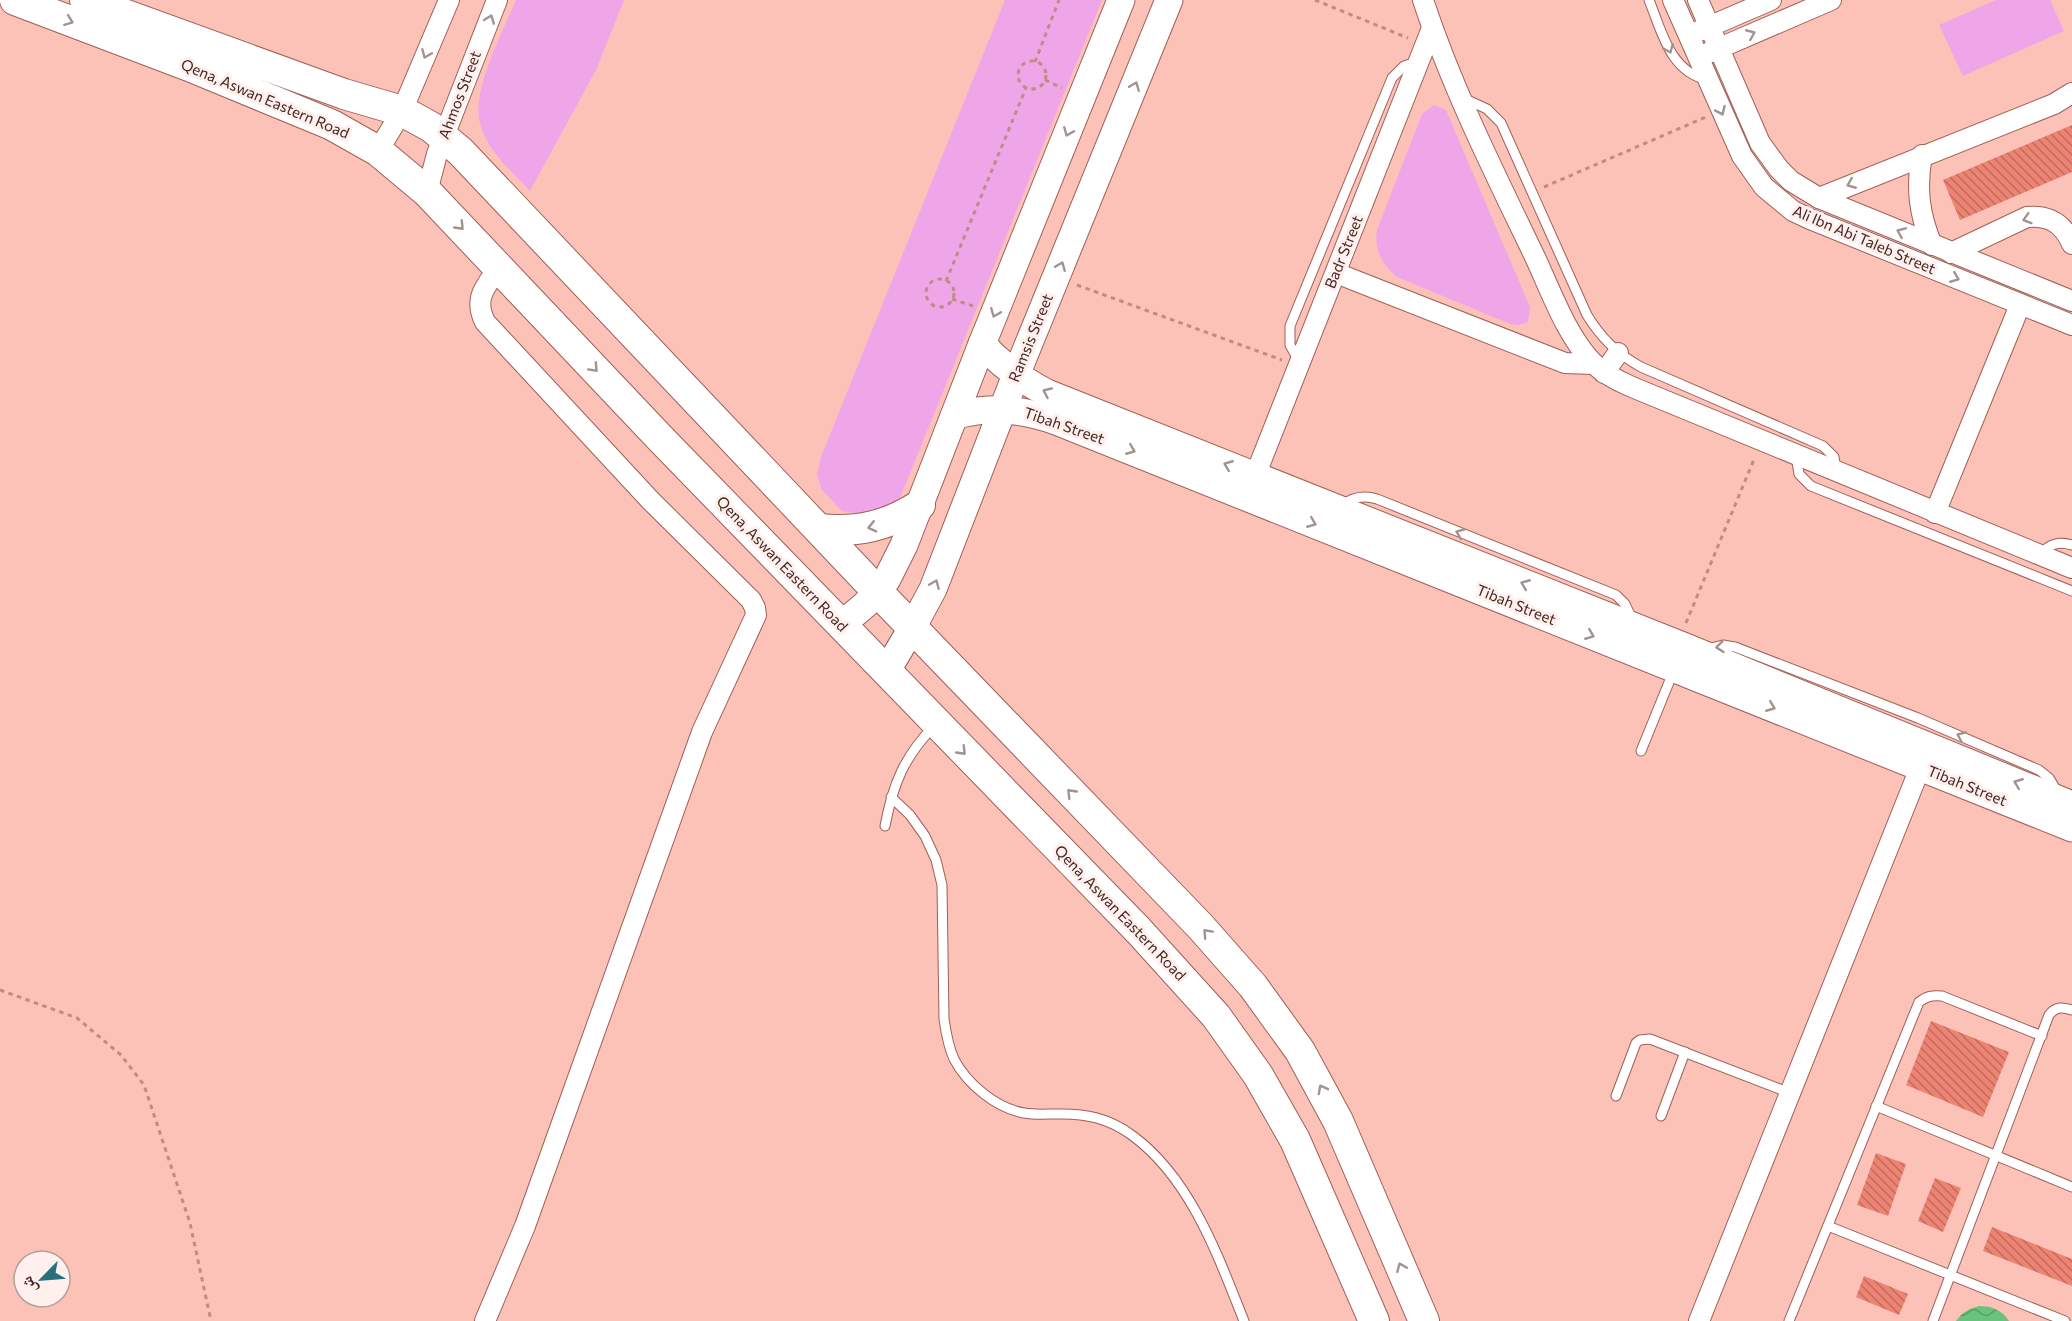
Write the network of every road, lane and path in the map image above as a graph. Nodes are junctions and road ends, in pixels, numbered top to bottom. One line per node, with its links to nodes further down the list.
1 (15, 0): 28 (main road, Qena, Aswan Eastern Road, one-way to 28)
2 (85, 0): 25 (main road, Qena, Aswan Eastern Road)
3 (497, 0): 27 (street, Ahmos Street, one-way to 3)
4 (1059, 0): 20 (path)
5 (1121, 0): 43 (main road, one-way to 43)
6 (1169, 0): 38 (main road, Ramsis Street, one-way to 6)
7 (1315, 0): 17 (path)
8 (1423, 0): 17 (street)
9 (1649, 0): 21 (lane, one-way to 21)
10 (1673, 0): 16 (street, Ali Ibn Abi Taleb Street)
11 (1698, 0): 15 (street, Ali Ibn Abi Taleb Street)
12 (1771, 0): 15 (street)
13 (1831, 0): 18 (street, one-way to 13)
14 (444, 4): 25 (street, one-way to 25)
15 (1710, 26): 16 (street); 18 (street, Ali Ibn Abi Taleb Street)
16 (1688, 36): 19 (street, Ali Ibn Abi Taleb Street)
17 (1426, 44): 24 (street); 37 (street, Badr Street); 45 (lane)
18 (1719, 48): 19 (street); 32 (street, Ali Ibn Abi Taleb Street)
19 (1697, 57): 21 (street, Ali Ibn Abi Taleb Street)
20 (1035, 62): 22 (path); 22 (path)
21 (1708, 80): 26 (street, Ali Ibn Abi Taleb Street)
22 (1026, 88): 39 (path)
23 (2072, 93): 29 (street)
24 (1460, 97): 31 (lane); 46 (street)
25 (402, 111): 27 (main road, Qena, Aswan Eastern Road); 28 (street)
26 (1721, 111): 31 (path); 41 (street, Ali Ibn Abi Taleb Street, one-way to 41)
27 (444, 136): 30 (street, Ahmos Street); 56 (main road, Qena, Aswan Eastern Road)
28 (378, 152): 30 (main road, Qena, Aswan Eastern Road)
29 (1922, 155): 32 (street, one-way to 32); 34 (street)
30 (427, 192): 36 (main road, Qena, Aswan Eastern Road, one-way to 36)
31 (1532, 192): 44 (lane)
32 (1819, 198): 34 (street, Ali Ibn Abi Taleb Street, one-way to 32)
33 (2072, 244): 35 (street, one-way to 35)
34 (1932, 245): 35 (street, Ali Ibn Abi Taleb Street)
35 (1951, 253): 40 (street, Ali Ibn Abi Taleb Street)
36 (499, 267): 62 (main road, Qena, Aswan Eastern Road, one-way to 62); 86 (street)
37 (1336, 273): 45 (street, Badr Street); 46 (street)
38 (1056, 277): 45 (path); 47 (main road, Ramsis Street)
39 (946, 280): 39 (path)
40 (2072, 301)
41 (2020, 305): 42 (street, Ali Ibn Abi Taleb Street); 55 (street)
42 (2072, 325)
43 (982, 344): 47 (main road, Tibah Street); 49 (main road)
44 (1618, 353): 46 (street); 52 (lane)
45 (1299, 363): 53 (street, Badr Street)
46 (1599, 368): 50 (street)
47 (1016, 375): 48 (main road, Ramsis Street); 53 (main road, Tibah Street, one-way to 47)
48 (1003, 409): 49 (main road, Tibah Street); 63 (main road, Ramsis Street, one-way to 48); 64 (main road, Tibah Street, one-way to 64)
49 (954, 416): 54 (main road)
50 (1761, 442): 51 (street); 64 (path)
51 (1796, 456): 52 (street); 61 (lane)
52 (1836, 472): 55 (street)
53 (1255, 476): 64 (main road, Tibah Street, one-way to 53)
54 (920, 505): 56 (main road, one-way to 56); 60 (main road)
55 (1935, 513): 58 (street)
56 (819, 529): 60 (main road, Qena, Aswan Eastern Road)
57 (2072, 545): 58 (lane)
58 (2039, 555): 59 (street)
59 (2072, 568)
60 (877, 591): 62 (main road); 63 (main road, Qena, Aswan Eastern Road)
61 (2072, 591)
62 (841, 625): 65 (main road, Qena, Aswan Eastern Road)
63 (912, 628): 65 (main road, Ramsis Street); 89 (main road, Qena, Aswan Eastern Road, one-way to 63)
64 (1684, 653): 67 (lane); 68 (main road, Tibah Street, one-way to 68); 70 (main road, Tibah Street, one-way to 64)
65 (886, 672): 66 (main road, Qena, Aswan Eastern Road)
66 (936, 724): 69 (lane); 88 (main road, Qena, Aswan Eastern Road, one-way to 88)
67 (1641, 751)
68 (1920, 768): 72 (main road, Tibah Street); 77 (street)
69 (891, 797): 71 (lane); 87 (lane)
70 (2065, 802)
71 (885, 826)
72 (2072, 828)
73 (0, 990): 85 (path)
74 (2072, 1010): 75 (lane)
75 (2042, 1036): 79 (lane); 81 (lane)
76 (1685, 1052): 77 (lane); 78 (lane); 80 (lane)
77 (1790, 1093): 90 (street)
78 (1616, 1096)
79 (1876, 1106): 81 (lane); 83 (lane)
80 (1661, 1116)
81 (1996, 1156): 82 (lane); 84 (lane)
82 (2072, 1187)
83 (1828, 1226): 84 (lane); 91 (lane)
84 (1951, 1275): 92 (lane); 93 (lane)
85 (211, 1321)
86 (485, 1321)
87 (1244, 1321)
88 (1374, 1321)
89 (1424, 1321)
90 (1699, 1321)
91 (1789, 1321)
92 (1934, 1321)
93 (2065, 1321)

